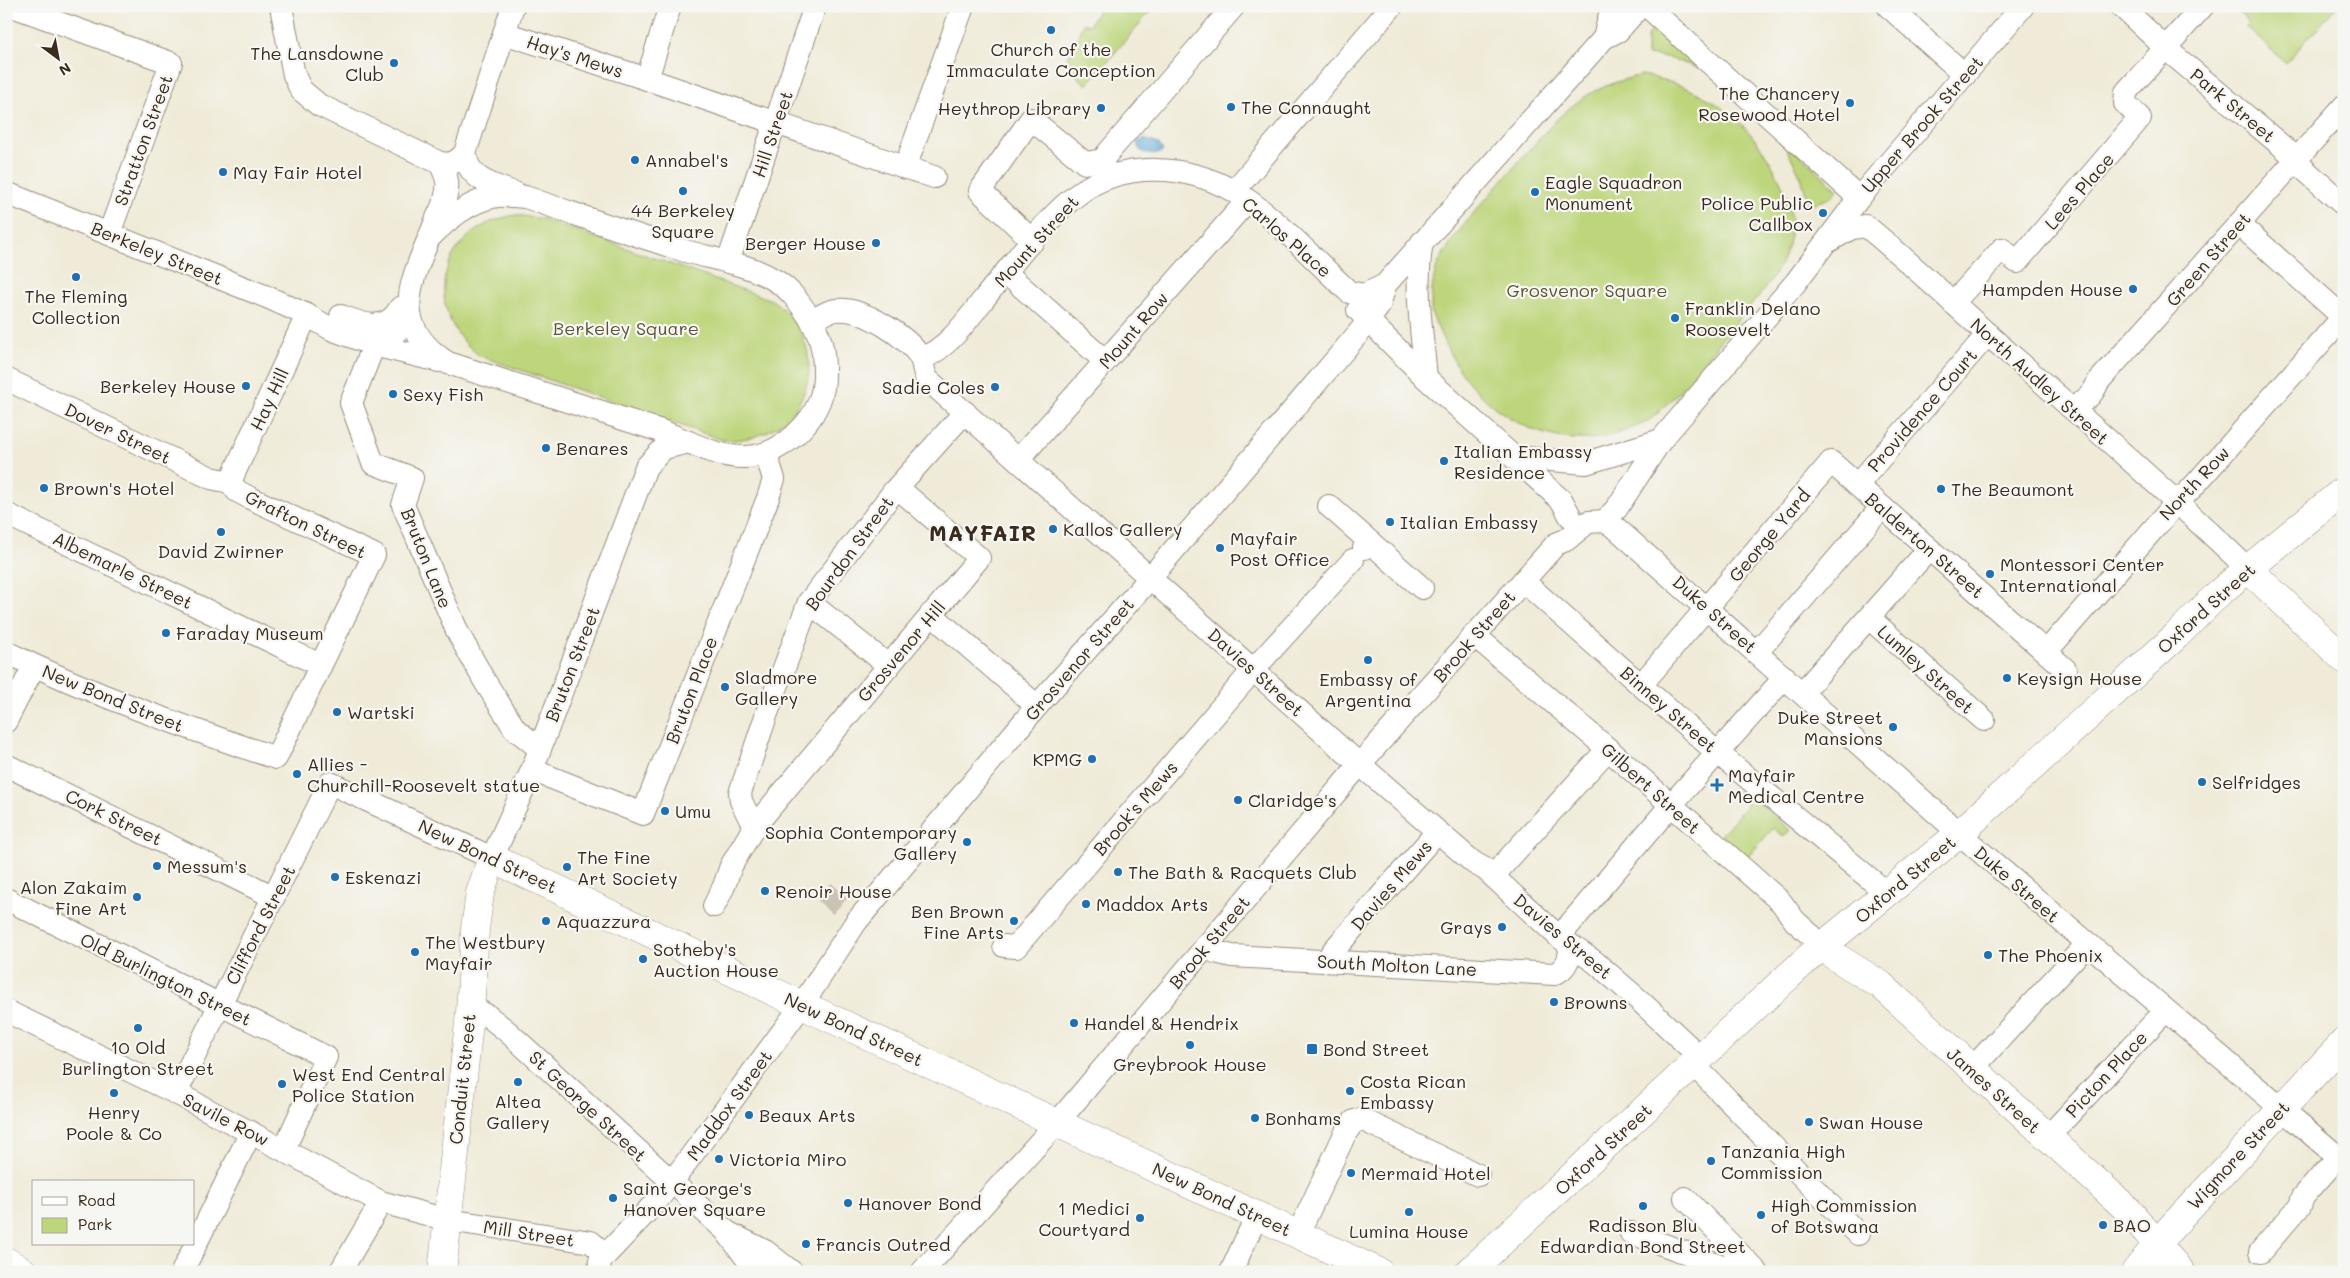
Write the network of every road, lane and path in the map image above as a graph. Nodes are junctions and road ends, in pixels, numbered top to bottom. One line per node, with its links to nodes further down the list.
1 (12, 6): 34 (street, Stratton Street)
2 (281, 6): 23 (street)
3 (513, 6): 15 (street)
4 (670, 6): 19 (street, Hay's Mews)
5 (815, 6): 21 (street, Hill Street)
6 (963, 6): 24 (street)
7 (1234, 6): 26 (street, Mount Street)
8 (1392, 6): 29 (street, Mount Row)
9 (1612, 6): 16 (street)
10 (1888, 6): 18 (street)
11 (2023, 6): 18 (street, Upper Brook Street)
12 (2121, 6): 17 (street, Park Street)
13 (2203, 6): 17 (street)
14 (1636, 9): 16 (street); 31 (street)
15 (504, 33): 19 (street, Hay's Mews); 22 (street)
16 (1604, 38): 37 (street)
17 (2166, 48): 25 (street, Park Street); 44 (street, Lees Place)
18 (1965, 75): 31 (street, Upper Brook Street)
19 (647, 79): 21 (street, Hay's Mews)
20 (2344, 106): 25 (street, Green Street)
21 (777, 123): 24 (street, Hay's Mews); 39 (street, Hill Street)
22 (465, 153): 23 (street); 30 (street)
23 (440, 163): 35 (street)
24 (905, 168): 27 (street, Hay's Mews)
25 (2288, 168): 32 (street, Park Street); 33 (street, Green Street)
26 (1105, 169): 29 (street, Carlos Place); 36 (street, Mount Street); 36 (street)
27 (934, 177)
28 (6, 193): 34 (street, Berkeley Street)
29 (1240, 196): 43 (street, Carlos Place); 53 (street, Mount Row)
30 (525, 197): 35 (street); 39 (street)
31 (1859, 198): 38 (street, Upper Brook Street)
32 (2344, 205)
33 (2238, 224): 46 (street); 57 (street, Green Street)
34 (110, 234): 45 (street, Berkeley Street)
35 (430, 237): 42 (street)
36 (1033, 241): 40 (street, Mount Street)
37 (1422, 241): 41 (street); 55 (street)
38 (1823, 244): 44 (street, North Audley Street); 60 (street)
39 (728, 262): 48 (street)
40 (1006, 272): 52 (street, Mount Street); 53 (street)
41 (1386, 285): 43 (street); 49 (street)
42 (409, 287): 45 (street, Berkeley Street); 47 (street)
43 (1349, 292): 49 (street, Carlos Place)
44 (1953, 303): 50 (street, North Audley Street)
45 (308, 315): 51 (street, Berkeley Street); 67 (street, Hay Hill)
46 (2343, 316): 71 (street, North Row)
47 (410, 318): 51 (street); 54 (street)
48 (812, 321): 52 (street, Davies Street); 62 (street)
49 (1368, 321): 55 (street); 79 (street, Grosvenor Street)
50 (1988, 334): 57 (street, North Audley Street); 68 (street, Providence Court)
51 (374, 345): 54 (street, Berkeley Street); 102 (street, Bruton Lane)
52 (921, 359): 58 (street, Davies Street)
53 (1105, 361): 64 (street, Mount Row)
54 (448, 363): 59 (street)
55 (1426, 378): 63 (street)
56 (6, 379): 67 (street, Dover Street)
57 (2070, 408): 71 (street, North Audley Street)
58 (965, 412): 64 (street, Davies Street); 69 (street, Bourdon Street)
59 (636, 423): 61 (street); 66 (street, Bruton Street)
60 (1661, 440): 63 (street); 75 (street)
61 (689, 442): 62 (street); 66 (street, Bruton Street)
62 (766, 454): 108 (street, Bruton Place)
63 (1515, 457): 75 (street)
64 (1018, 460): 79 (street, Davies Street)
65 (1831, 462): 68 (street, Balderton Street); 83 (street, George Yard)
66 (646, 468): 102 (street, Bruton Street)
67 (230, 482): 91 (street, Grafton Street)
68 (1857, 485): 73 (street, Balderton Street)
69 (898, 488): 82 (street, Bourdon Street); 84 (street, Grosvenor Hill)
70 (2344, 490): 78 (main road, Oxford Street)
71 (2177, 502): 78 (street, North Audley Street); 89 (street, North Row)
72 (1328, 506): 77 (street)
73 (1882, 506): 76 (street, Balderton Street); 88 (street)
74 (6, 514): 91 (street, Albemarle Street)
75 (1588, 519): 80 (street, Brook Street); 83 (street, Duke Street)
76 (1929, 549): 85 (street); 89 (street, Balderton Street)
77 (1362, 550): 81 (street); 95 (street, Brook's Mews)
78 (2248, 569): 90 (main road); 113 (main road, Oxford Street)
79 (1150, 578): 95 (street, Davies Street); 99 (street, Grosvenor Street)
80 (1522, 581): 86 (street, Brook Street); 97 (street, Binney Street)
81 (1422, 588)
82 (809, 602): 93 (street); 111 (street, Bourdon Street)
83 (1707, 607): 88 (street, Duke Street); 97 (street, George Yard)
84 (931, 614): 93 (street, Grosvenor Hill); 99 (street)
85 (1869, 618): 98 (street); 100 (street, Lumley Street)
86 (1474, 635): 103 (street, Gilbert Street); 106 (street, Brook Street)
87 (6, 652): 92 (street, New Bond Street)
88 (1757, 652): 96 (street, Duke Street)
89 (2046, 652): 94 (street, Balderton Street)
90 (2344, 659)
91 (320, 665): 105 (street, Grafton Street)
92 (34, 666): 101 (street); 105 (street, New Bond Street)
93 (889, 666): 111 (street, Grosvenor Hill)
94 (2065, 668)
95 (1254, 670): 106 (street, Davies Street); 124 (street, Brook's Mews)
96 (1785, 677): 98 (street, Duke Street); 104 (street)
97 (1641, 685): 104 (street, Binney Street)
98 (1802, 693): 113 (street, Duke Street)
99 (1037, 706): 126 (street, Grosvenor Street)
100 (1984, 720)
101 (6, 721)
102 (540, 749): 108 (street, Bruton Street)
103 (1608, 749): 110 (street, Gilbert Street); 115 (street)
104 (1718, 752): 110 (street); 116 (street, Binney Street)
105 (276, 758)
106 (1360, 764): 112 (street, Davies Street); 122 (street, Brook Street)
107 (6, 765): 117 (street, Cork Street)
108 (532, 770): 114 (street, Bruton Street)
109 (330, 783): 114 (street, New Bond Street); 117 (street, Clifford Street)
110 (1670, 805): 120 (street); 123 (street, Gilbert Street)
111 (754, 827): 119 (street, Grosvenor Hill)
112 (1437, 832): 115 (street, Davies Street); 125 (street, Davies Mews)
113 (1960, 833): 116 (main road, Oxford Street); 121 (street, Duke Street)
114 (492, 858): 126 (main road, New Bond Street); 128 (main road, Conduit Street)
115 (1492, 876): 120 (street, Davies Street)
116 (1887, 893): 123 (main road, Oxford Street)
117 (274, 897): 127 (street, Clifford Street)
118 (6, 899): 127 (street, Old Burlington Street)
119 (714, 906)
120 (1565, 941): 125 (street, South Molton Lane); 132 (street, Davies Street)
121 (2087, 944): 129 (street, Duke Street); 133 (street)
122 (1206, 946): 125 (street, South Molton Lane); 136 (street, Brook Street)
123 (1823, 946): 132 (main road, Oxford Street); 133 (main road, James Street)
124 (1010, 947)
125 (1326, 961)
126 (802, 1005): 136 (main road, New Bond Street); 142 (street, Maddox Street)
127 (219, 1006): 134 (street, Clifford Street); 139 (street, Old Burlington Street)
128 (470, 1006): 142 (street, St George Street); 146 (main road, Conduit Street)
129 (2165, 1010): 135 (street, Duke Street); 138 (street, Picton Place)
130 (6, 1011): 134 (street, Savile Row)
131 (2344, 1042): 135 (main road, Wigmore Street)
132 (1698, 1062): 150 (street, Davies Street); 168 (main road, Oxford Street)
133 (1971, 1070): 138 (main road, James Street)
134 (176, 1093): 137 (street, Savile Row)
135 (2281, 1109): 140 (street, Duke Street); 151 (main road, Wigmore Street)
136 (1058, 1123): 145 (main road, New Bond Street); 165 (street, Brook Street)
137 (251, 1132): 139 (street, Savile Row); 152 (street)
138 (2047, 1138): 151 (main road, James Street)
139 (284, 1149): 144 (street, Savile Row)
140 (2341, 1159): 155 (street)
141 (1478, 1176): 149 (street)
142 (671, 1182): 147 (street, St George Street); 157 (street, Maddox Street)
143 (1685, 1198): 154 (street)
144 (381, 1202): 146 (street, Savile Row); 161 (street)
145 (1257, 1215): 149 (main road, New Bond Street); 166 (street)
146 (448, 1220): 157 (street, Mill Street); 162 (main road, Conduit Street)
147 (726, 1231): 163 (street, St George Street); 164 (street, St George Street)
148 (1630, 1233): 158 (street)
149 (1298, 1234): 167 (main road, New Bond Street)
150 (1858, 1234)
151 (2157, 1244): 170 (main road, Wigmore Street); 171 (main road, James Street)
152 (195, 1246)
153 (195, 1246): 160 (street)
154 (1734, 1246): 158 (street); 169 (street)
155 (2260, 1252)
156 (6, 1261): 159 (main road)
157 (602, 1263)
158 (1720, 1265): 169 (street)
159 (24, 1272)
160 (182, 1272)
161 (340, 1272)
162 (442, 1272)
163 (757, 1272)
164 (792, 1272)
165 (922, 1272)
166 (1231, 1272)
167 (1379, 1272)
168 (1469, 1272)
169 (1756, 1272)
170 (2135, 1272)
171 (2181, 1272)

